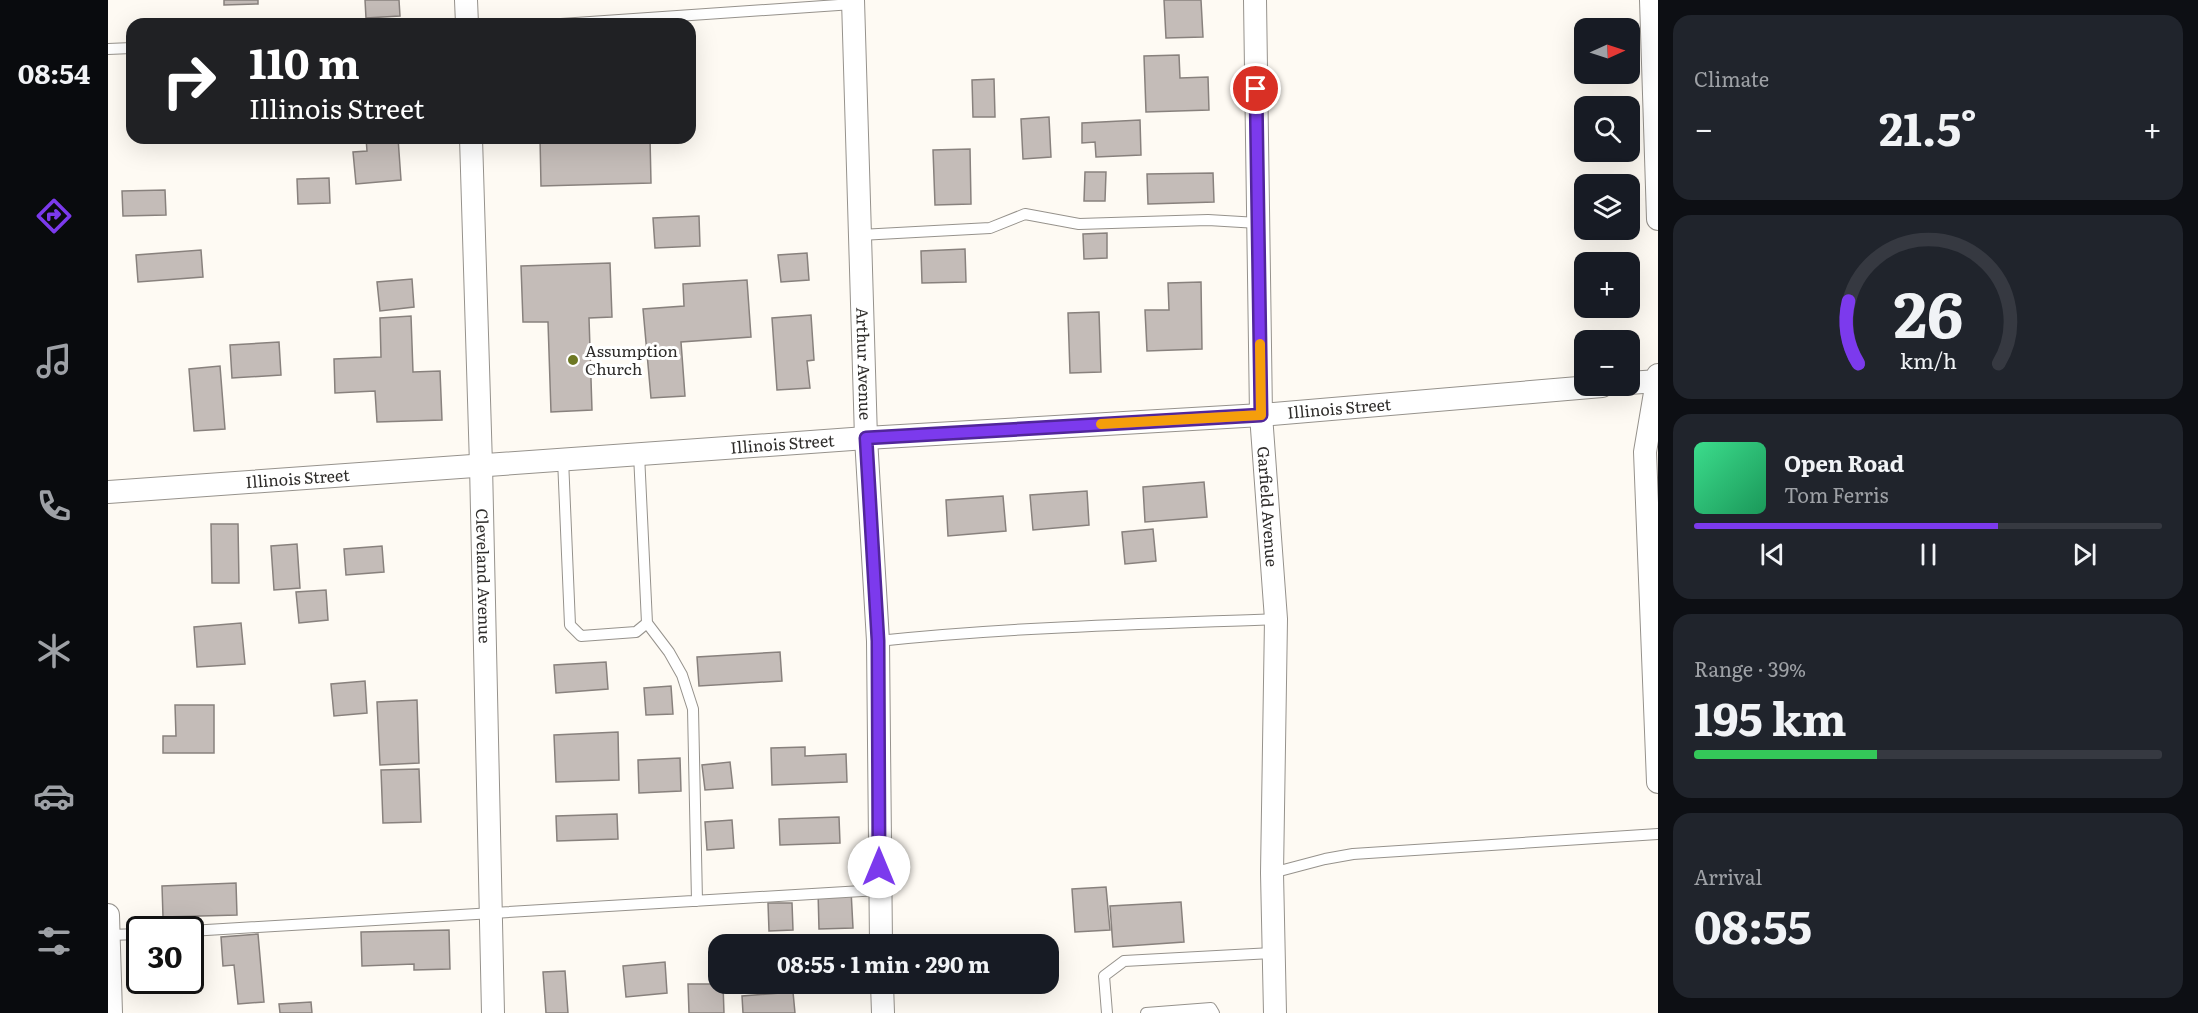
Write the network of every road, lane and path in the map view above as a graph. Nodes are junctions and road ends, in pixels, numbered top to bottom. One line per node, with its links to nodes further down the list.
1 (466, 0): 5 (street)
2 (1255, 0): 11 (street, Garfield Avenue)
3 (1651, 0): 10 (street)
4 (853, 2): 6 (lane); 12 (street, Arthur Avenue)
5 (467, 18)
6 (641, 18)
7 (126, 48): 8 (lane)
8 (108, 49)
9 (471, 144): 20 (street, Cleveland Avenue)
10 (1658, 219)
11 (1258, 223): 12 (lane); 16 (street, Garfield Avenue)
12 (860, 235): 17 (street, Arthur Avenue)
13 (1658, 379): 14 (street); 25 (street)
14 (1640, 381)
15 (1574, 388): 16 (street, Illinois Street)
16 (1261, 415): 17 (street, Illinois Street); 22 (street, Garfield Avenue)
17 (866, 438): 18 (street, Illinois Street); 24 (street, Arthur Avenue)
18 (639, 454): 19 (street, Illinois Street); 23 (lane)
19 (563, 459): 20 (street, Illinois Street); 23 (lane)
20 (481, 465): 21 (street, Illinois Street); 30 (street, Cleveland Avenue)
21 (108, 492)
22 (1276, 619): 24 (lane); 27 (street, Garfield Avenue)
23 (647, 623): 29 (lane)
24 (878, 641): 28 (street, Arthur Avenue)
25 (1658, 782)
26 (1658, 834): 27 (lane)
27 (1272, 873): 36 (street, Garfield Avenue)
28 (879, 890): 29 (lane); 34 (street, Arthur Avenue)
29 (697, 901): 30 (lane)
30 (491, 914): 32 (lane); 39 (street, Cleveland Avenue)
31 (108, 915): 35 (street)
32 (204, 930)
33 (126, 934): 35 (lane)
34 (881, 934)
35 (109, 935): 38 (street)
36 (1274, 953): 41 (lane); 44 (street, Garfield Avenue)
37 (882, 994): 40 (street)
38 (111, 1013)
39 (493, 1013)
40 (883, 1013)
41 (1107, 1013)
42 (1146, 1013): 43 (lane)
43 (1214, 1013)
44 (1275, 1013)

